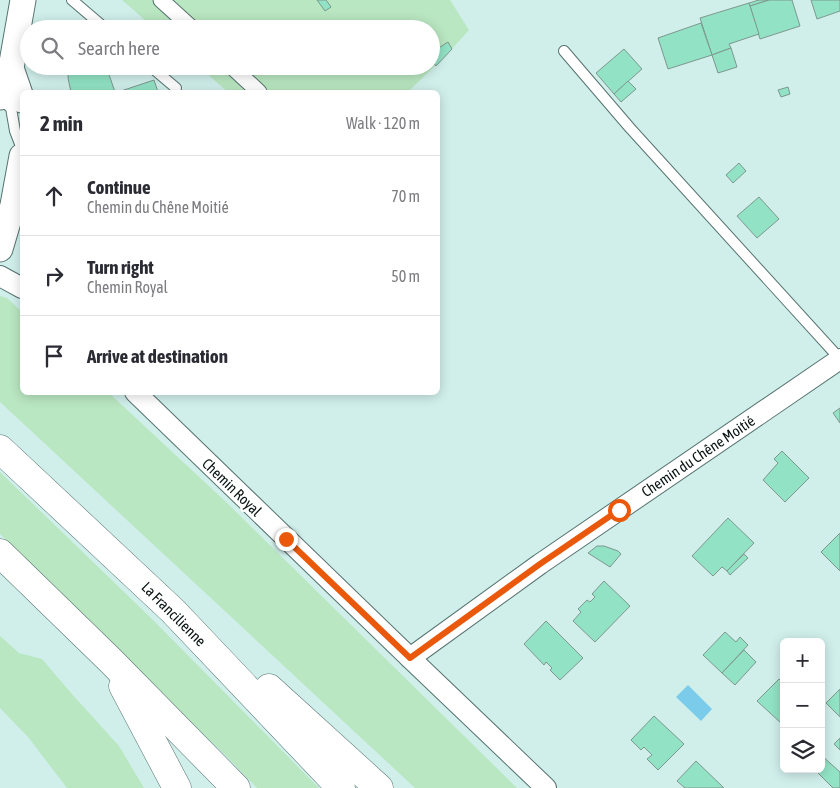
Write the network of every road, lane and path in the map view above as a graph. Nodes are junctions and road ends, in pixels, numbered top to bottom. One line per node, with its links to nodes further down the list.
1 (23, 0): 7 (street)
2 (72, 0): 4 (lane)
3 (168, 2): 5 (street)
4 (95, 20)
5 (185, 20)
6 (564, 51): 19 (lane)
7 (11, 68): 12 (street); 13 (street)
8 (161, 75): 10 (lane)
9 (241, 75): 11 (street)
10 (176, 88)
11 (257, 90)
12 (20, 94)
13 (0, 98): 14 (lane)
14 (20, 144)
15 (20, 162): 16 (street)
16 (0, 250)
17 (0, 276): 18 (street)
18 (20, 287)
19 (840, 359): 24 (street, Chemin du Chêne Moitié)
20 (138, 395): 24 (street, Chemin Royal)
21 (0, 448): 23 (highway, La Francilienne)
22 (0, 553): 25 (highway)
23 (173, 611): 28 (highway, La Francilienne); 29 (highway)
24 (410, 658): 30 (street, Chemin Royal)
25 (110, 660): 26 (highway); 27 (highway)
26 (178, 788)
27 (236, 788)
28 (341, 788)
29 (379, 788)
30 (546, 788)

